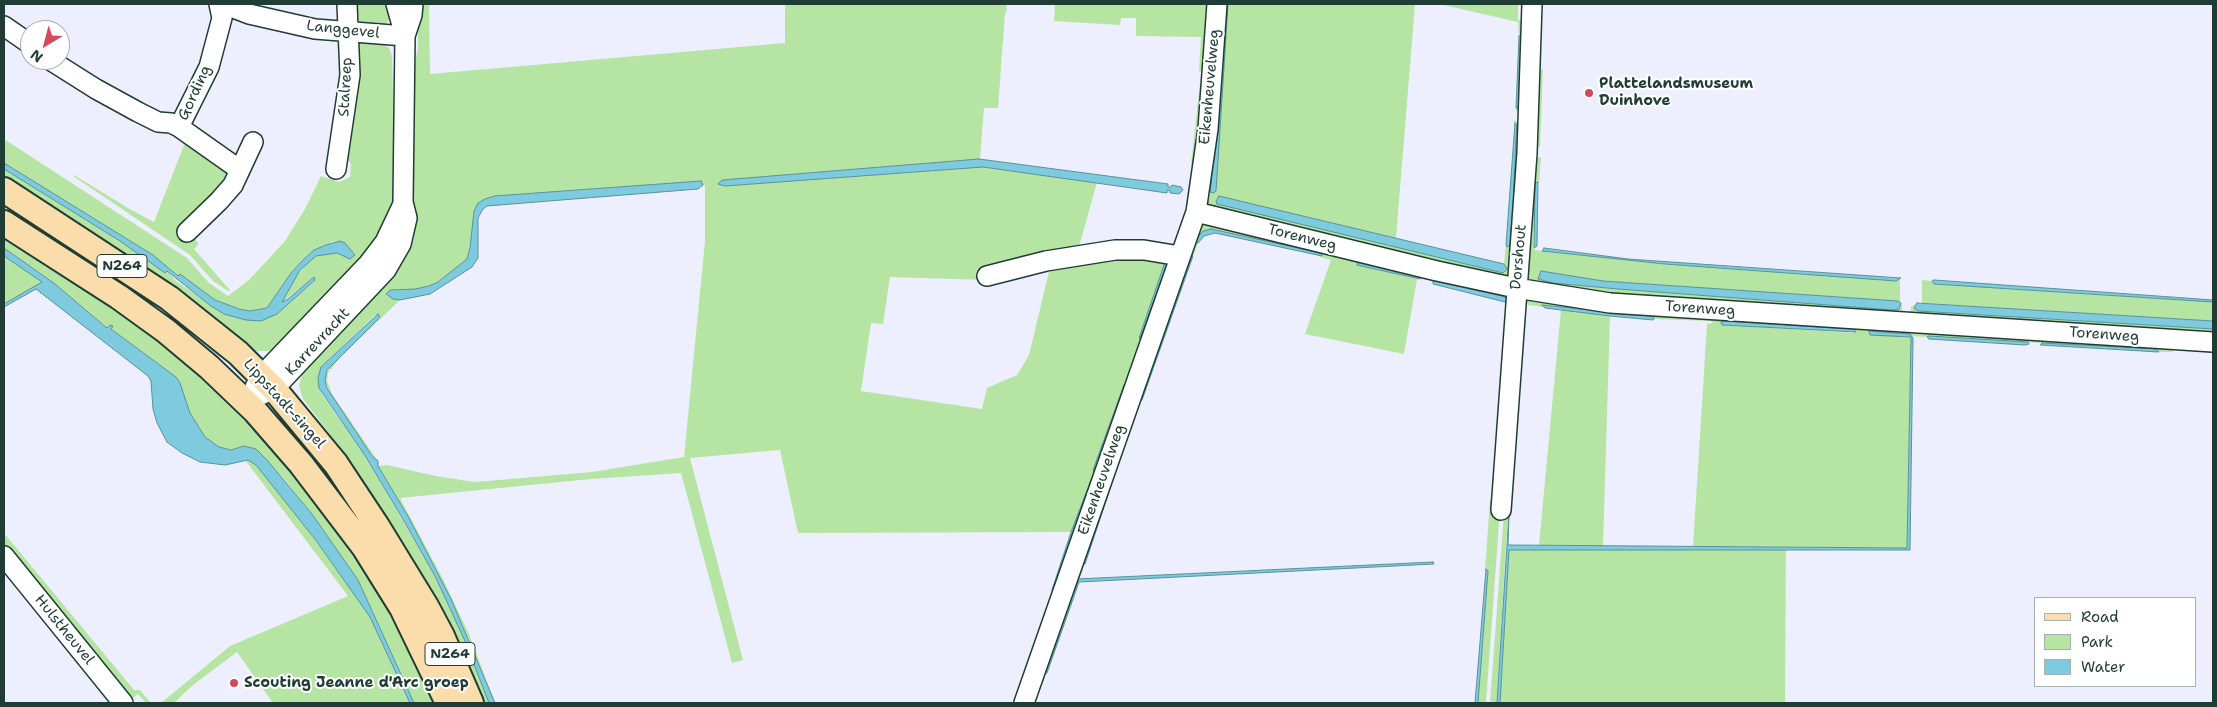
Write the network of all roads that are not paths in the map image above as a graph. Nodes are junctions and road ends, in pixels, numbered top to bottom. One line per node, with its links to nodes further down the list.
1 (219, 4): 13 (street, Gording)
2 (223, 4): 9 (street, Langgevel)
3 (347, 4): 9 (street, Stalreep)
4 (396, 4): 10 (street, Karrevracht)
5 (413, 4): 10 (street, Karrevracht)
6 (1217, 4): 18 (street, Eikenheuvelweg)
7 (1532, 4): 23 (street, Dorshout)
8 (4, 26): 11 (street)
9 (347, 31): 10 (street, Langgevel); 15 (street, Stalreep)
10 (405, 36): 25 (street, Karrevracht)
11 (20, 37)
12 (67, 70): 13 (street, Gording)
13 (179, 127): 16 (street)
14 (253, 142): 16 (street)
15 (336, 169)
16 (240, 170): 20 (street)
17 (4, 190): 25 (main road, Lippstadt-singel / N264)
18 (1196, 212): 21 (street, Eikenheuvelweg); 23 (street, Torenweg)
19 (4, 223): 26 (main road, Lippstadt-singel / N264)
20 (187, 232)
21 (1180, 256): 22 (street); 32 (street, Eikenheuvelweg)
22 (987, 276)
23 (1516, 288): 24 (street, Torenweg); 27 (street, Dorshout)
24 (2213, 342)
25 (267, 382): 26 (street, Karrevracht); 31 (main road, Lippstadt-singel / N264)
26 (246, 402): 30 (main road, Lippstadt-singel / N264)
27 (1501, 510)
28 (4, 556): 29 (street, Hulstheuvel)
29 (123, 703)
30 (448, 703)
31 (471, 703)
32 (1024, 703)

